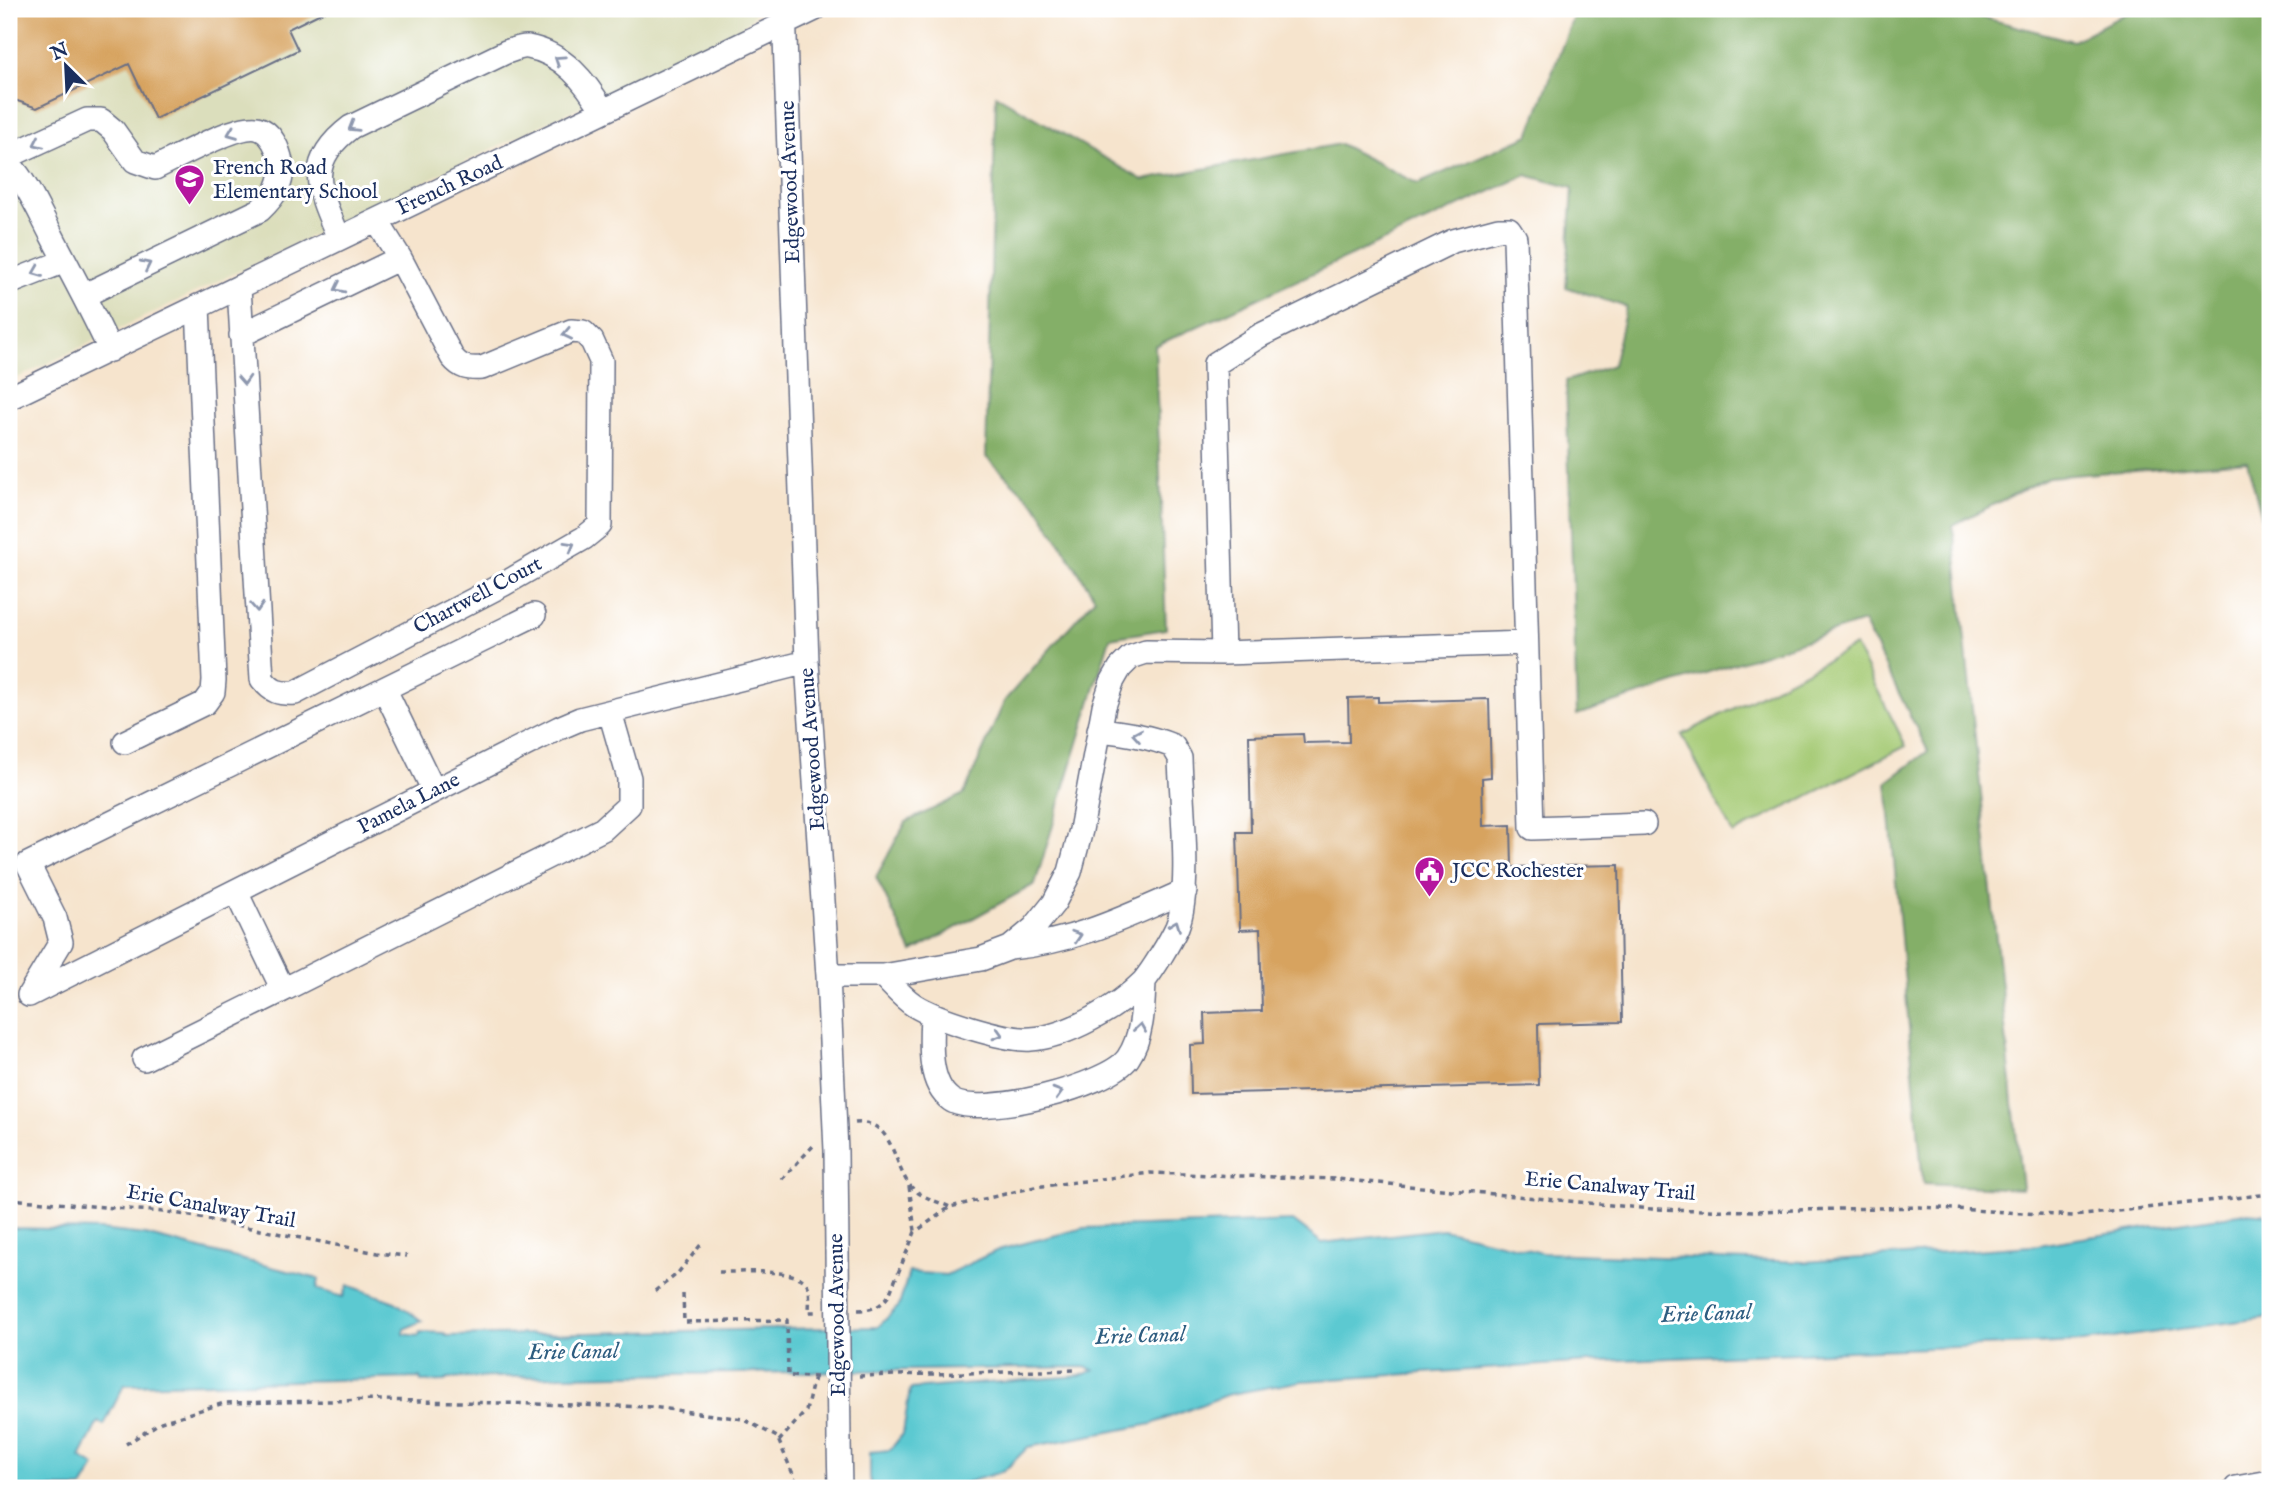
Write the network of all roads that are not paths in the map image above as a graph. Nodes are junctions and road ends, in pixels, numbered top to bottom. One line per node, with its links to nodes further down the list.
1 (815, 9): 2 (street, French Road)
2 (785, 16): 3 (street, French Road); 20 (street, Edgewood Avenue)
3 (603, 111): 6 (street, French Road); 7 (street, one-way to 7)
4 (9, 156): 12 (street, one-way to 4)
5 (9, 164): 9 (street)
6 (377, 221): 7 (street, French Road); 8 (street, Chartwell Court)
7 (339, 239): 11 (street, French Road)
8 (400, 258): 14 (street, one-way to 14); 14 (street, Chartwell Court, one-way to 8)
9 (65, 261): 10 (street, one-way to 10); 12 (street)
10 (9, 284)
11 (239, 287): 13 (street, French Road); 14 (street, Chartwell Court)
12 (85, 295): 15 (street)
13 (198, 306): 15 (street, French Road); 24 (street)
14 (242, 335)
15 (110, 350): 16 (street, French Road)
16 (9, 398)
17 (534, 615): 21 (street)
18 (1527, 643): 19 (street); 19 (street); 26 (street)
19 (1223, 653): 23 (street)
20 (807, 662): 22 (street, Pamela Lane); 31 (street, Edgewood Avenue)
21 (384, 690): 25 (street); 27 (street)
22 (610, 712): 25 (street, Pamela Lane); 34 (street)
23 (1099, 730): 28 (street, one-way to 23); 30 (street)
24 (125, 742)
25 (434, 791): 29 (street, Pamela Lane)
26 (1644, 824)
27 (19, 865): 29 (street, Pamela Lane)
28 (1185, 891): 30 (street, one-way to 28); 33 (street, one-way to 28)
29 (236, 892): 34 (street)
30 (1010, 948): 32 (street)
31 (828, 976): 32 (street); 38 (street, Edgewood Avenue, bridge)
32 (883, 976): 35 (street)
33 (1144, 981): 35 (street, one-way to 33); 35 (street, one-way to 33)
34 (283, 990): 36 (street)
35 (932, 1015)
36 (144, 1059)
37 (2270, 1482): 39 (street)
38 (840, 1488)
39 (2236, 1488)

